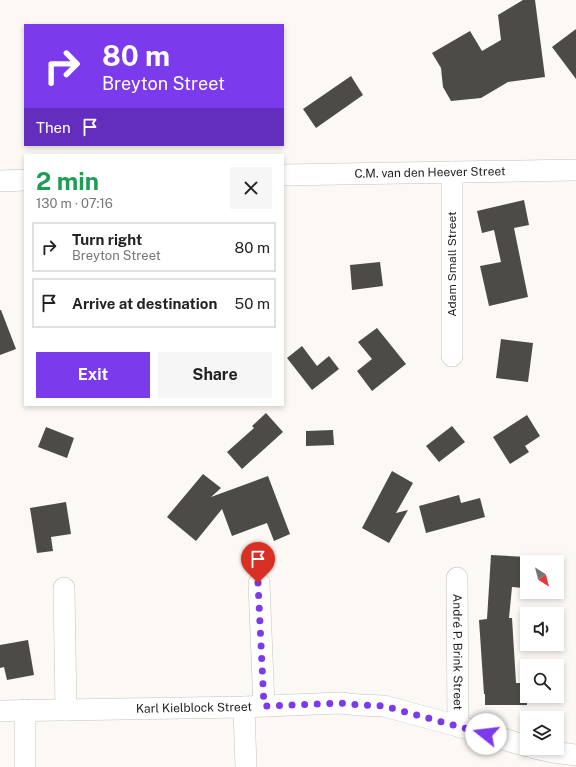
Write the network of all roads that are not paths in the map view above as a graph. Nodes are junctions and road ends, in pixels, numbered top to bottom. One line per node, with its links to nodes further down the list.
1 (576, 170): 2 (street, C.M. van den Heever Street)
2 (452, 172): 3 (street, C.M. van den Heever Street); 6 (street, Adam Small Street)
3 (284, 175)
4 (24, 180): 5 (street)
5 (0, 181)
6 (452, 356)
7 (457, 578): 14 (street, André P. Brink Street)
8 (258, 583): 10 (street)
9 (64, 588): 13 (street)
10 (254, 706): 13 (street, Karl Kielblock Street); 14 (street, Karl Kielblock Street); 19 (street)
11 (0, 710): 12 (street, Karl Kielblock Street)
12 (25, 710): 13 (street, Karl Kielblock Street); 18 (street)
13 (66, 710)
14 (458, 726): 15 (street, Karl Kielblock Street)
15 (520, 744)
16 (564, 753): 17 (street)
17 (576, 755)
18 (25, 767)
19 (246, 767)

